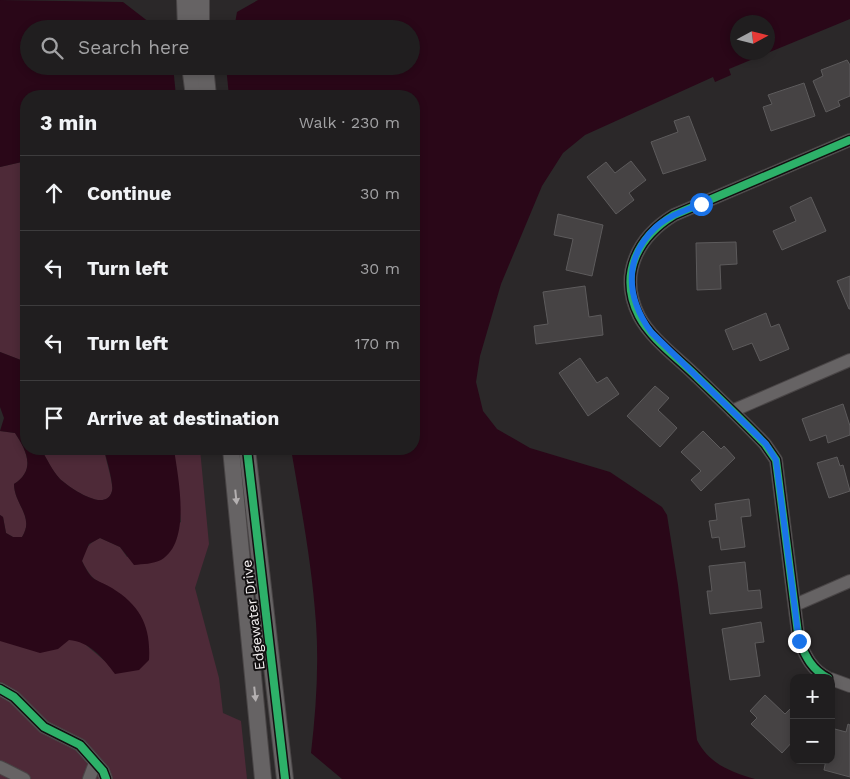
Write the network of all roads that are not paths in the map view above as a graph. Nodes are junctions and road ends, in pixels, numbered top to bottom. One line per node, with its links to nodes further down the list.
1 (185, 0): 3 (street)
2 (201, 0): 4 (street)
3 (192, 20)
4 (195, 20)
5 (191, 75): 7 (street)
6 (206, 75): 8 (street)
7 (193, 90)
8 (207, 90)
9 (850, 140): 11 (street)
10 (850, 360): 11 (street)
11 (732, 411): 15 (street)
12 (232, 455): 25 (street, Edgewater Drive, one-way to 25)
13 (248, 455): 26 (street, Edgewater Drive)
14 (850, 581): 15 (street)
15 (795, 605): 16 (street)
16 (820, 674)
17 (835, 680): 18 (street)
18 (850, 686)
19 (0, 689): 20 (street)
20 (95, 763): 23 (street); 24 (street)
21 (0, 767): 22 (street)
22 (24, 779)
23 (89, 779)
24 (106, 779)
25 (263, 779)
26 (285, 779)

